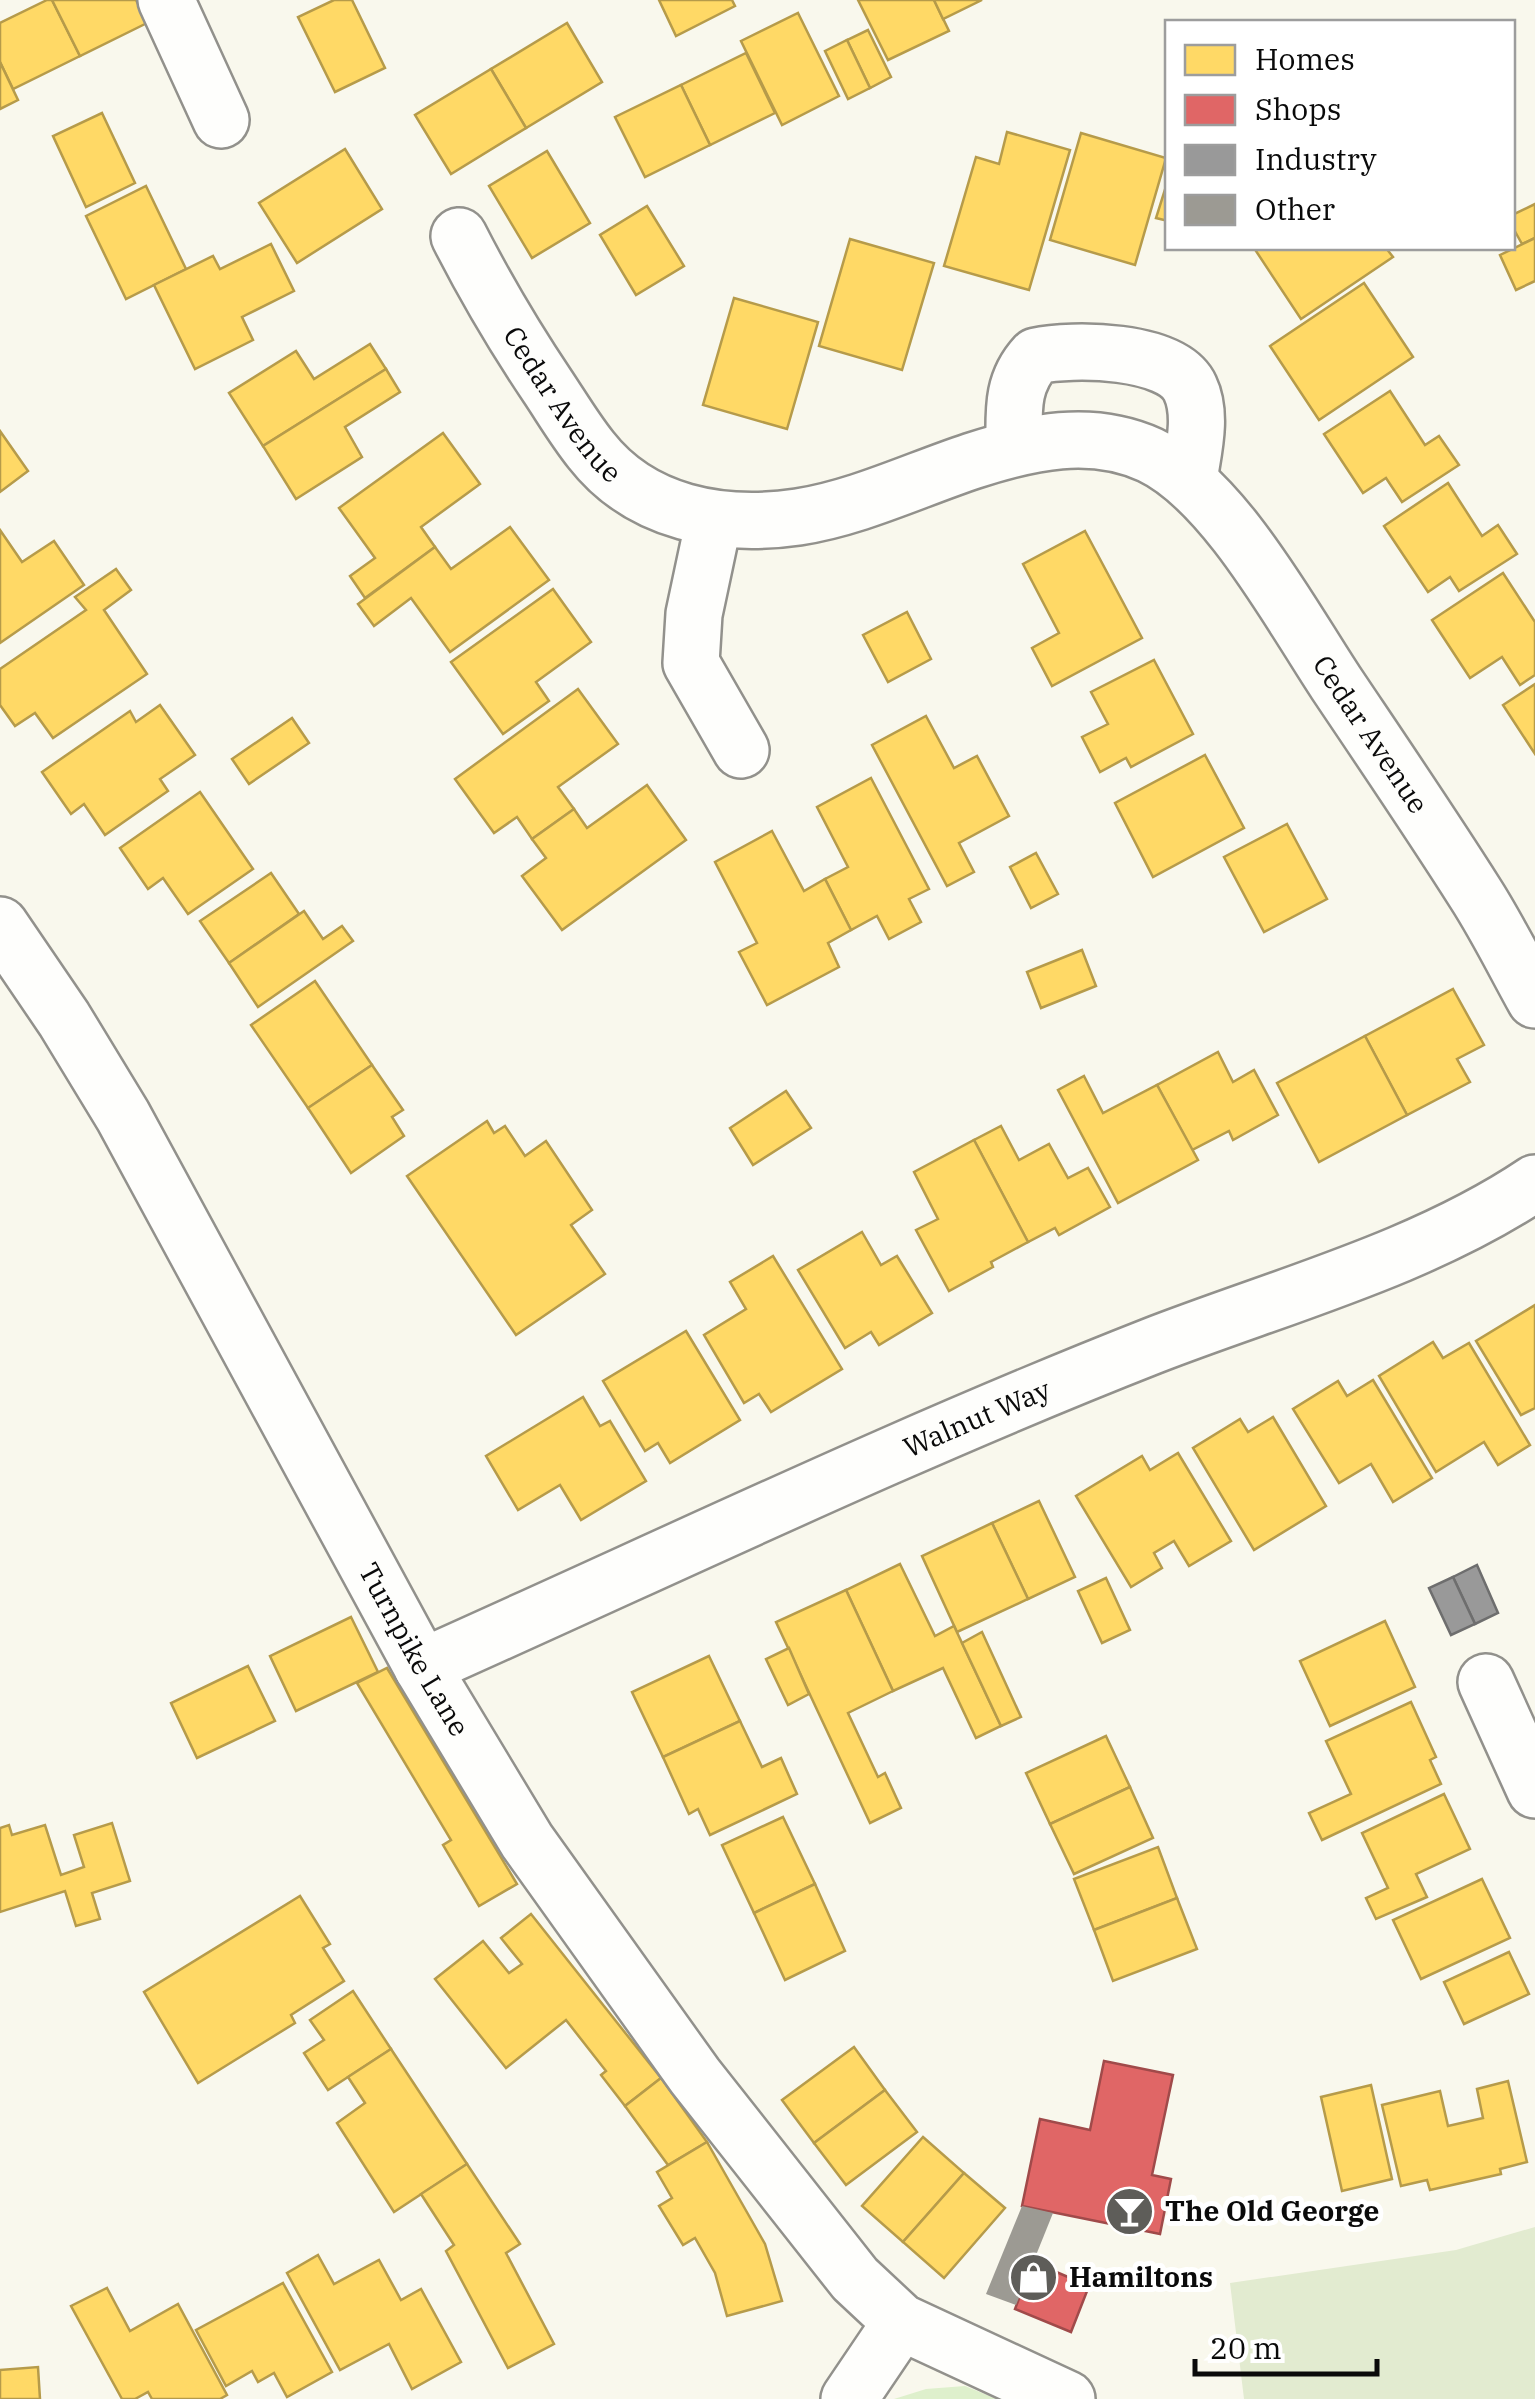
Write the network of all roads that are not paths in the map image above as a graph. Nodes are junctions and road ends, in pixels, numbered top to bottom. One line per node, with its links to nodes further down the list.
1 (166, 0): 2 (street)
2 (221, 120)
3 (458, 236): 6 (street, Cedar Avenue)
4 (1014, 447): 5 (street, Cedar Avenue); 5 (street); 6 (street, Cedar Avenue)
5 (1189, 480): 9 (street, Cedar Avenue)
6 (714, 520): 7 (street)
7 (741, 750)
8 (0, 925): 11 (street, Turnpike Lane)
9 (1535, 1000)
10 (1535, 1183): 11 (street, Walnut Way)
11 (422, 1667): 14 (street, Turnpike Lane)
12 (1486, 1682): 13 (street)
13 (1535, 1790)
14 (901, 2322): 15 (street); 16 (street, Turnpike Lane)
15 (849, 2399)
16 (1068, 2399)

